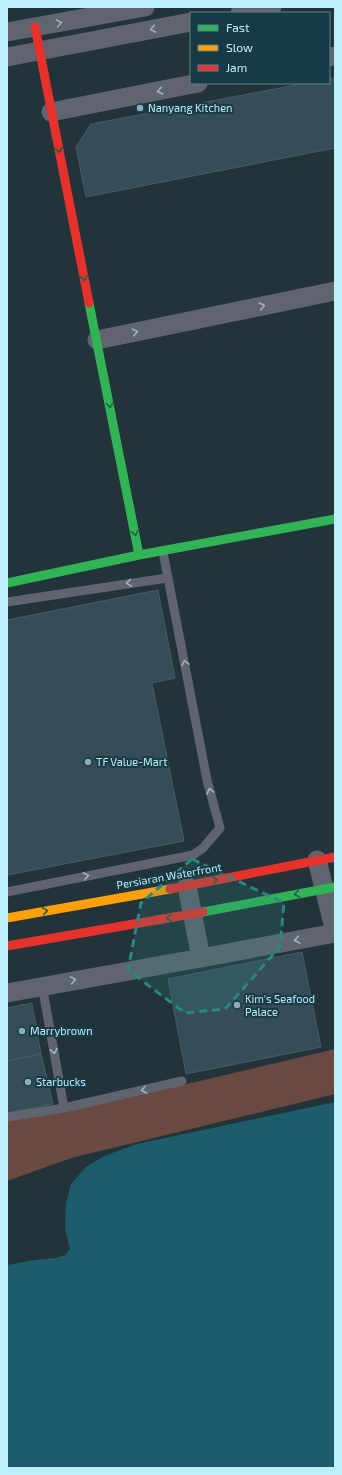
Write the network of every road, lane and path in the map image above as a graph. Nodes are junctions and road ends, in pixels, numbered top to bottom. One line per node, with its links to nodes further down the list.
1 (145, 7): 5 (street, one-way to 1)
2 (272, 7): 3 (street)
3 (245, 12)
4 (190, 22): 7 (street, one-way to 7)
5 (35, 27): 6 (street); 7 (street)
6 (7, 32)
7 (39, 51): 8 (street); 10 (street)
8 (7, 57)
9 (193, 84): 10 (street, one-way to 10)
10 (51, 112): 12 (street, one-way to 12)
11 (335, 291): 12 (street, one-way to 11)
12 (97, 340): 15 (street, one-way to 15)
13 (335, 519): 14 (street)
14 (163, 552): 15 (street); 16 (lane)
15 (139, 555): 17 (street)
16 (167, 578): 18 (lane, one-way to 18); 22 (lane, one-way to 16)
17 (7, 583)
18 (7, 602)
19 (326, 858): 20 (street, Persiaran Waterfront, one-way to 19); 21 (street)
20 (187, 886): 23 (street); 24 (street, Persiaran Waterfront, one-way to 20)
21 (330, 888): 23 (street, one-way to 23); 25 (street)
22 (7, 892)
23 (193, 914): 26 (street, one-way to 26); 27 (street)
24 (7, 918)
25 (335, 932): 27 (street, one-way to 27)
26 (7, 946)
27 (201, 958): 28 (street, one-way to 27)
28 (42, 985): 29 (street); 31 (lane, one-way to 31)
29 (7, 992)
30 (182, 1081): 31 (lane, one-way to 31)
31 (64, 1108): 32 (lane)
32 (7, 1117)

